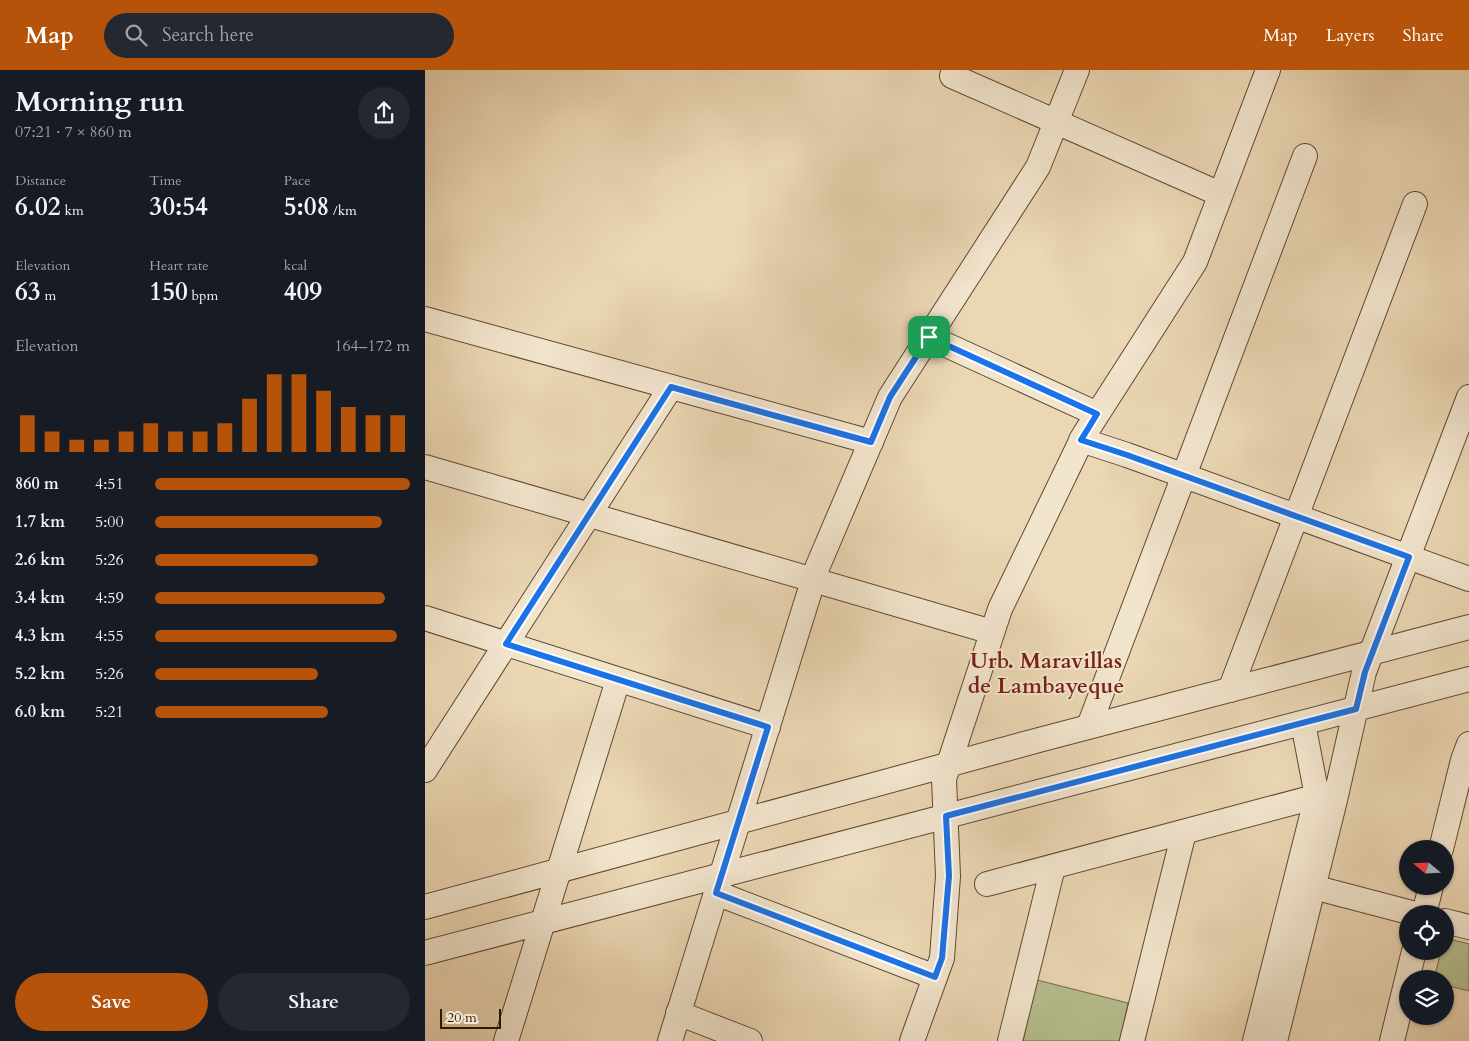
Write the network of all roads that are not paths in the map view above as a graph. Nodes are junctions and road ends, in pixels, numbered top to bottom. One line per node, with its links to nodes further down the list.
1 (1077, 70): 4 (street)
2 (1268, 70): 6 (street)
3 (952, 76): 4 (street)
4 (1056, 122): 6 (street); 9 (street)
5 (1305, 156): 16 (street)
6 (1220, 194): 12 (street)
7 (1415, 204): 18 (street)
8 (425, 319): 10 (street)
9 (929, 337): 12 (street); 14 (street)
10 (671, 387): 14 (street); 17 (street)
11 (1469, 397): 19 (street)
12 (1097, 414): 13 (street)
13 (1081, 440): 16 (street); 24 (street)
14 (871, 442): 21 (street)
15 (425, 467): 17 (street)
16 (1184, 476): 18 (street); 32 (street)
17 (589, 515): 21 (street); 25 (street)
18 (1296, 516): 19 (street); 29 (street)
19 (1409, 557): 20 (street); 26 (street)
20 (1469, 579)
21 (814, 580): 24 (street); 33 (street)
22 (425, 618): 25 (street)
23 (1469, 627): 26 (street)
24 (992, 632): 35 (street)
25 (506, 644): 28 (street); 36 (street)
26 (1372, 652): 29 (street); 30 (street)
27 (1469, 679): 30 (street)
28 (618, 680): 33 (street); 43 (street)
29 (1230, 690): 32 (street)
30 (1356, 709): 31 (street); 37 (street)
31 (1303, 723): 37 (street); 38 (street)
32 (1089, 726): 35 (street)
33 (768, 727): 39 (street)
34 (1469, 744): 41 (street)
35 (949, 764): 38 (street); 39 (street)
36 (425, 770)
37 (1327, 793): 40 (street); 46 (street); 62 (street)
38 (946, 816): 44 (street); 54 (street)
39 (738, 821): 43 (street); 44 (street)
40 (1184, 832): 42 (street); 61 (street)
41 (1443, 840)
42 (1053, 867): 45 (street); 60 (street)
43 (559, 870): 47 (street); 49 (street)
44 (719, 884): 49 (street); 54 (street); 55 (street)
45 (987, 884)
46 (1313, 887): 48 (street); 63 (street)
47 (425, 907)
48 (1399, 910)
49 (543, 922): 52 (street); 56 (street)
50 (1454, 923): 51 (street)
51 (1469, 927)
52 (425, 953)
53 (1412, 960): 64 (street)
54 (935, 977): 59 (street)
55 (678, 1013): 57 (street); 58 (street)
56 (506, 1041)
57 (669, 1041)
58 (750, 1041)
59 (912, 1041)
60 (1010, 1041)
61 (1132, 1041)
62 (1255, 1041)
63 (1275, 1041)
64 (1392, 1041)

